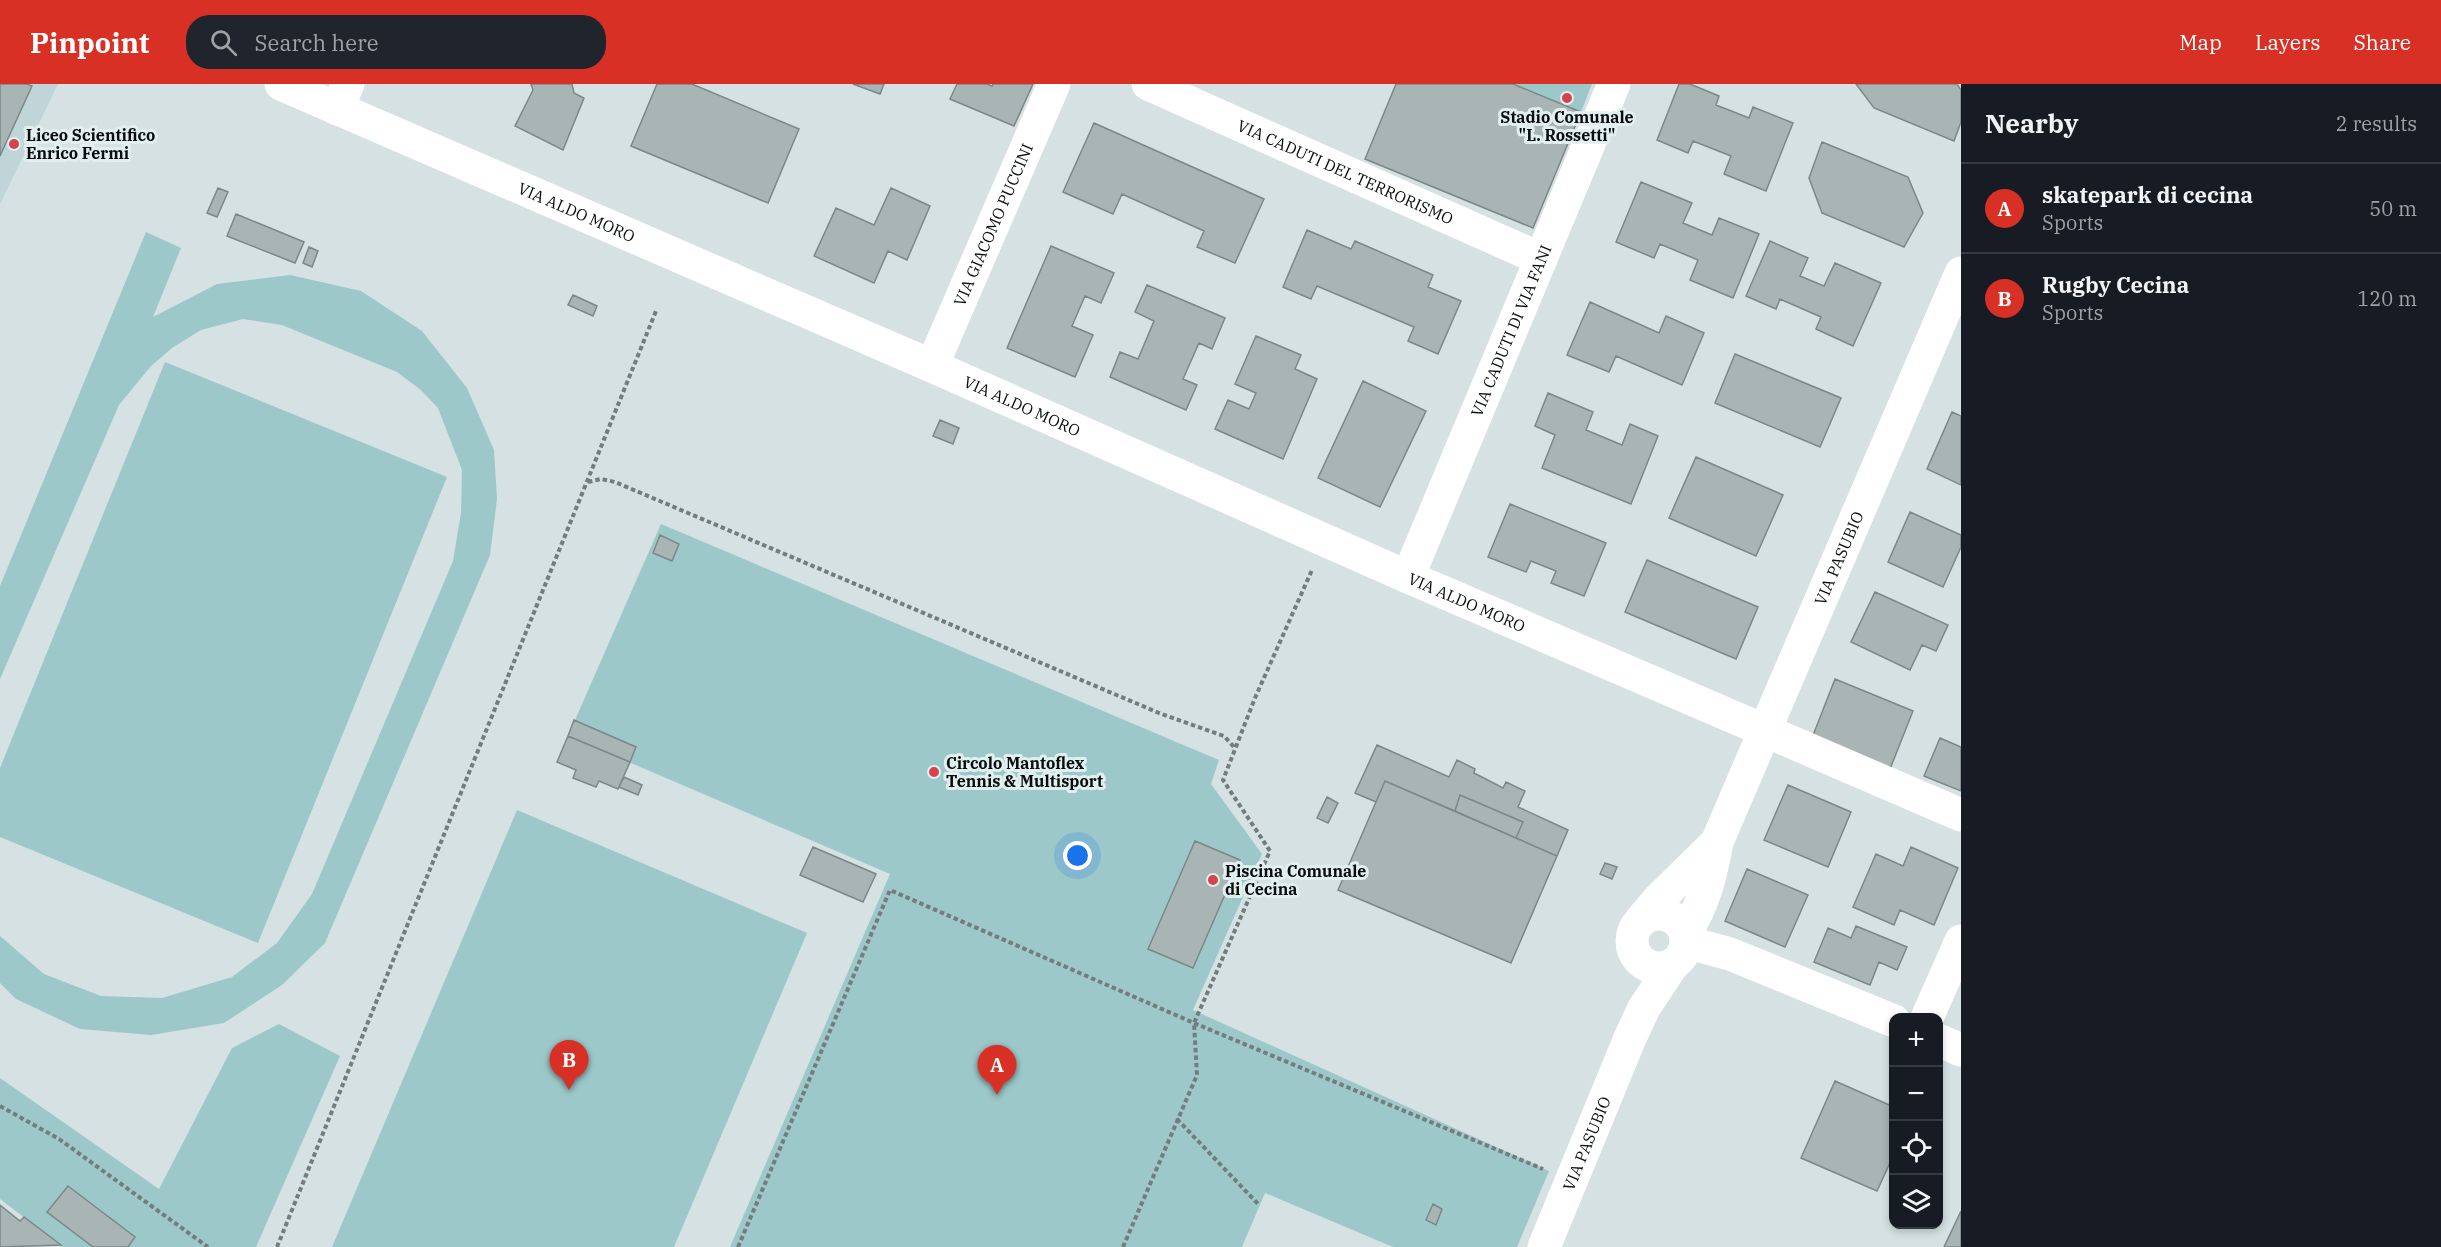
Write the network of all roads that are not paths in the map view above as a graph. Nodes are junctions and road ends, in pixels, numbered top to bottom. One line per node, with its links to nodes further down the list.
1 (280, 84): 5 (street, VIA ALDO MORO)
2 (1054, 84): 8 (street, VIA GIACOMO PUCCINI)
3 (1148, 84): 6 (street, VIA CADUTI DEL TERRORISMO)
4 (1614, 84): 6 (street, VIA CADUTI DI VIA FANI)
5 (343, 96): 8 (street, VIA ALDO MORO)
6 (1541, 259): 9 (street, VIA CADUTI DI VIA FANI)
7 (1961, 273): 10 (street, VIA PASUBIO)
8 (932, 366): 9 (street, VIA ALDO MORO)
9 (1408, 578): 10 (street, VIA ALDO MORO)
10 (1764, 731): 11 (street, VIA ALDO MORO); 12 (street, VIA PASUBIO)
11 (1961, 815)
12 (1717, 842): 13 (street, VIA PASUBIO); 15 (street, VIA PASUBIO)
13 (1641, 920): 15 (street); 16 (street, VIA PASUBIO)
14 (1961, 941): 17 (street)
15 (1681, 947): 16 (street); 18 (street); 19 (street, VIA PASUBIO)
16 (1634, 952): 19 (street, VIA PASUBIO)
17 (1929, 1013)
18 (1889, 1019)
19 (1630, 1038): 22 (street, VIA PASUBIO)
20 (1943, 1042): 21 (street)
21 (1961, 1050)
22 (1544, 1247)

